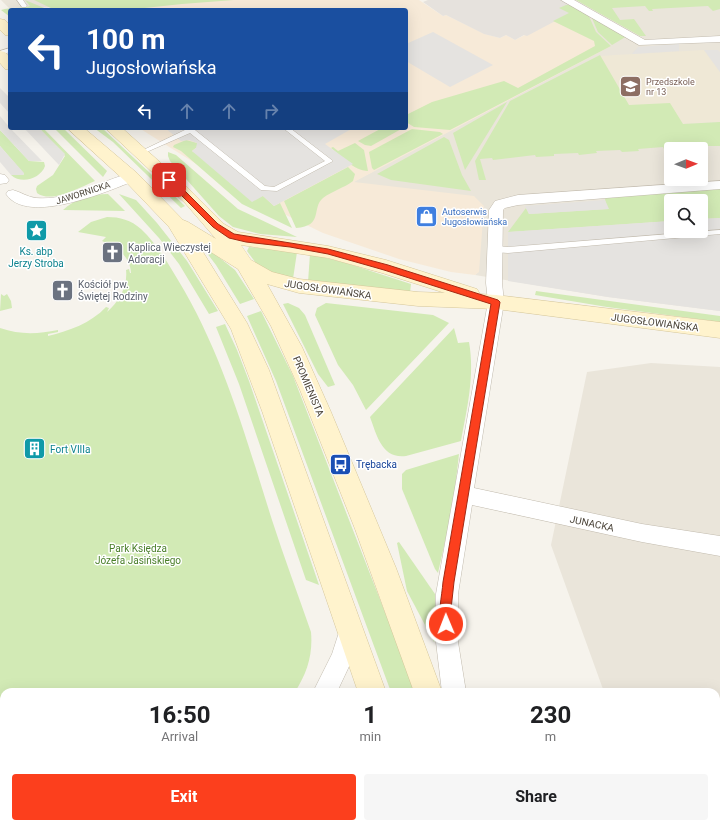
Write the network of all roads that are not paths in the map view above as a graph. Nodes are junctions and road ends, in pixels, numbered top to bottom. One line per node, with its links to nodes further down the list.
1 (20, 0): 3 (lane)
2 (566, 0): 6 (street)
3 (24, 6)
4 (0, 23): 5 (street)
5 (8, 30)
6 (720, 39)
7 (0, 54): 8 (street)
8 (8, 64)
9 (78, 130): 15 (street)
10 (115, 130): 14 (street, PROMIENISTA)
11 (190, 130): 14 (lane)
12 (193, 130): 13 (lane)
13 (289, 130)
14 (140, 153): 19 (street, PROMIENISTA)
15 (131, 177): 17 (street, JAWORNICKA); 18 (street)
16 (720, 185): 21 (street)
17 (13, 194)
18 (176, 223): 22 (street, JUGOSŁOWIAŃSKA); 27 (street)
19 (216, 226): 22 (street, PROMIENISTA); 23 (street, JUGOSŁOWIAŃSKA)
20 (720, 232): 21 (lane)
21 (494, 249): 23 (street)
22 (246, 266): 23 (street, JUGOSŁOWIAŃSKA); 30 (street, PROMIENISTA)
23 (496, 302): 24 (street, JUGOSŁOWIAŃSKA); 25 (street)
24 (720, 330)
25 (464, 495): 26 (street, JUNACKA); 31 (street)
26 (720, 546)
27 (350, 631): 28 (street); 29 (street)
28 (327, 688)
29 (371, 688)
30 (427, 688)
31 (453, 688)

